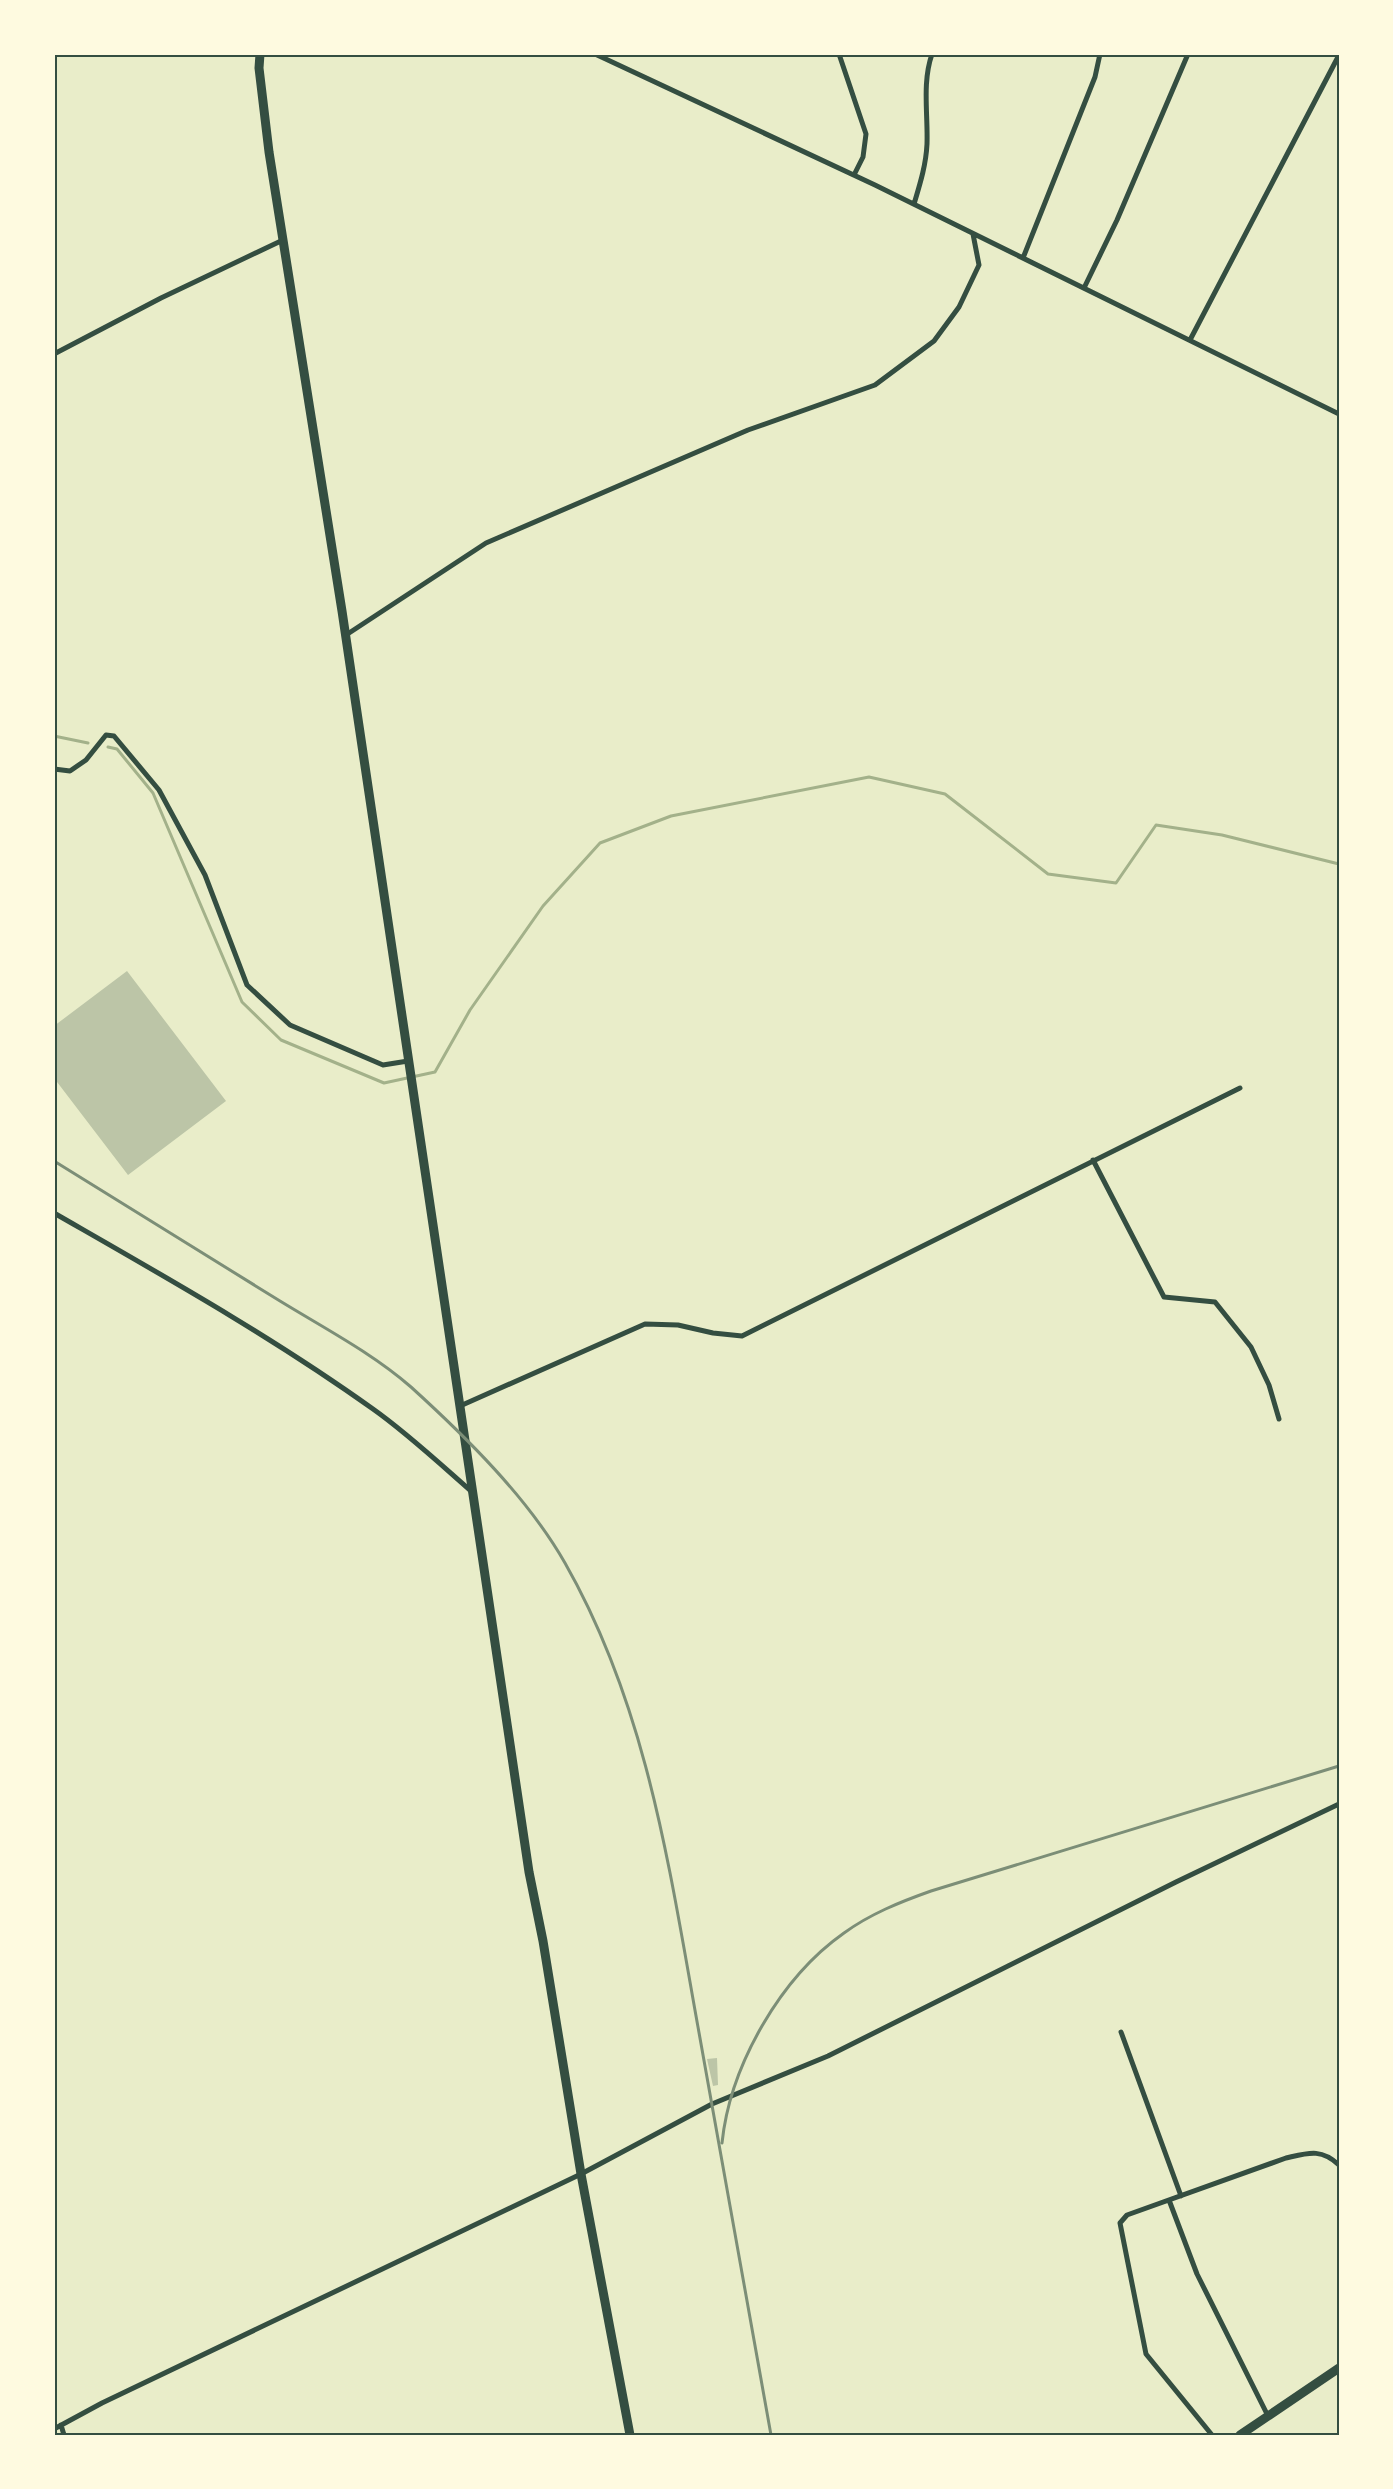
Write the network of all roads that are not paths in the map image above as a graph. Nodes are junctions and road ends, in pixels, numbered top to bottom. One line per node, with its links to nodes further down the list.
1 (260, 54): 11 (highway)
2 (595, 54): 8 (street)
3 (839, 54): 8 (street)
4 (932, 54): 9 (street)
5 (1100, 54): 12 (street)
6 (1188, 54): 13 (street)
7 (1339, 55): 14 (street)
8 (854, 175): 9 (street)
9 (914, 204): 10 (street)
10 (973, 234): 12 (street); 17 (street)
11 (283, 240): 15 (street); 17 (highway)
12 (1023, 258): 13 (street)
13 (1084, 288): 14 (street)
14 (1190, 340): 16 (street)
15 (54, 354)
16 (1339, 414)
17 (345, 635): 19 (highway)
18 (54, 769): 19 (street)
19 (408, 1061): 23 (highway)
20 (1240, 1088): 21 (street)
21 (1093, 1160): 23 (street); 24 (street)
22 (54, 1213): 25 (street)
23 (460, 1406): 25 (highway)
24 (1279, 1419)
25 (472, 1492): 29 (highway)
26 (1339, 1804): 29 (street)
27 (1121, 2031): 30 (street)
28 (1339, 2165): 30 (street)
29 (581, 2174): 34 (street); 37 (highway)
30 (1181, 2196): 31 (street)
31 (1169, 2200): 33 (street); 38 (street)
32 (1339, 2368): 33 (highway)
33 (1268, 2416): 39 (highway)
34 (61, 2425): 35 (street); 36 (street)
35 (54, 2428)
36 (64, 2435)
37 (630, 2435)
38 (1212, 2435)
39 (1240, 2435)

